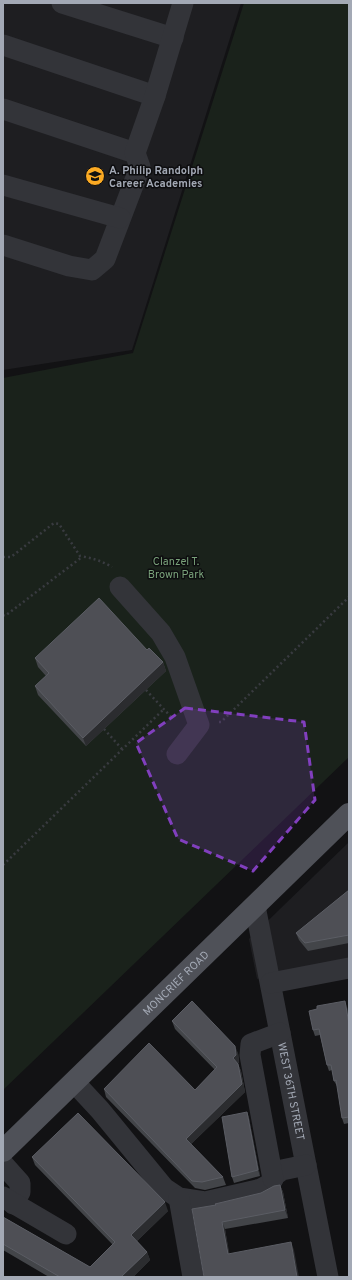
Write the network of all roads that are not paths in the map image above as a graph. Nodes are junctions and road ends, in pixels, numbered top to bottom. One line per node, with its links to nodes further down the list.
1 (62, 3): 3 (street)
2 (183, 3): 3 (street)
3 (173, 38): 5 (street)
4 (3, 45): 5 (street)
5 (155, 96): 7 (street)
6 (3, 109): 7 (street)
7 (136, 153): 9 (street)
8 (3, 185): 9 (street)
9 (120, 218): 10 (street)
10 (3, 245)
11 (120, 588): 12 (street)
12 (178, 754)
13 (349, 814): 14 (main road, MONCRIEF ROAD)
14 (255, 906): 16 (street, WEST 36TH STREET); 18 (main road, MONCRIEF ROAD)
15 (349, 968): 16 (street)
16 (271, 984): 17 (street, WEST 36TH STREET)
17 (280, 1034): 21 (street, WEST 36TH STREET); 22 (street)
18 (74, 1082): 19 (main road, MONCRIEF ROAD); 23 (street)
19 (3, 1151)
20 (3, 1164): 24 (street)
21 (306, 1165): 22 (street); 27 (street, WEST 36TH STREET)
22 (273, 1179): 23 (street)
23 (179, 1198): 26 (street)
24 (8, 1201): 25 (street)
25 (66, 1234)
26 (193, 1277)
27 (328, 1277)

